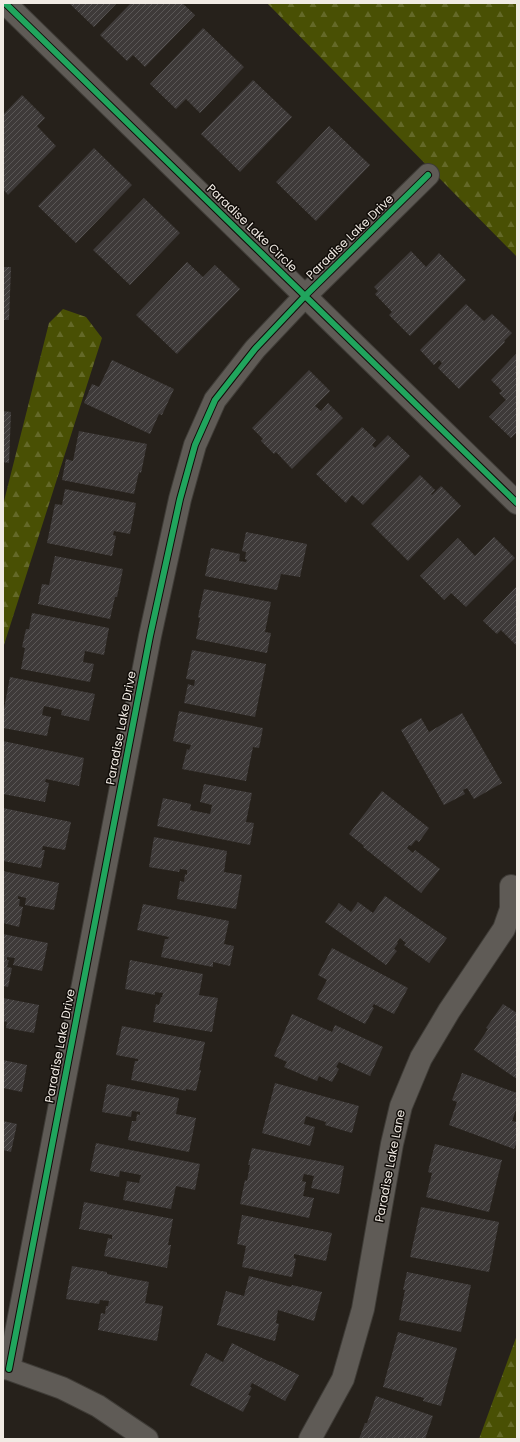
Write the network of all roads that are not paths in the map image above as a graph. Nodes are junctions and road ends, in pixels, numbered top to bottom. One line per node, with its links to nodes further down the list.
1 (8, 14): 3 (street, Paradise Lake Circle)
2 (428, 176): 3 (street, Paradise Lake Drive)
3 (306, 296): 4 (street, Paradise Lake Circle); 6 (street, Paradise Lake Drive)
4 (517, 503)
5 (511, 886): 8 (street, Paradise Lake Lane)
6 (6, 1369): 7 (street)
7 (147, 1439)
8 (310, 1439)

